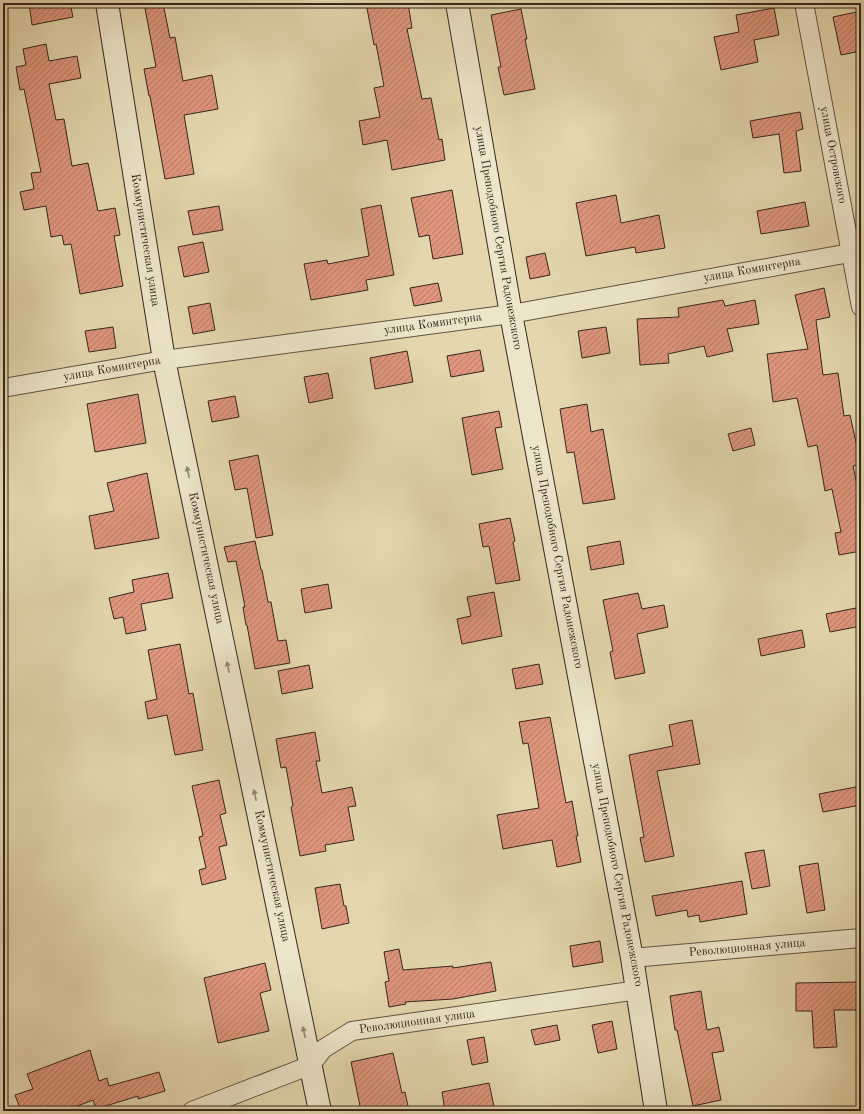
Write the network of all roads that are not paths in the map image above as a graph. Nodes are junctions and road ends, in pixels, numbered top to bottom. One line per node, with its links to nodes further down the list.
1 (106, 3): 7 (street, Коммунистическая улица)
2 (456, 3): 6 (street, улица Преподобного Сергия Радонежского)
3 (804, 3): 4 (street, улица Островского)
4 (856, 252): 5 (street, улица Островского); 6 (street, улица Коминтерна)
5 (861, 307)
6 (511, 314): 7 (street, улица Коминтерна); 10 (street, улица Преподобного Сергия Радонежского)
7 (164, 360): 8 (street, улица Коминтерна); 12 (street, Коммунистическая улица, one-way to 7)
8 (3, 388)
9 (861, 938): 10 (street, Революционная улица)
10 (632, 958): 11 (street, улица Преподобного Сергия Радонежского)
11 (638, 990): 12 (street, Революционная улица); 15 (street, улица Преподобного Сергия Радонежского)
12 (311, 1065): 13 (street); 14 (street, Коммунистическая улица)
13 (192, 1111)
14 (320, 1111)
15 (656, 1111)

